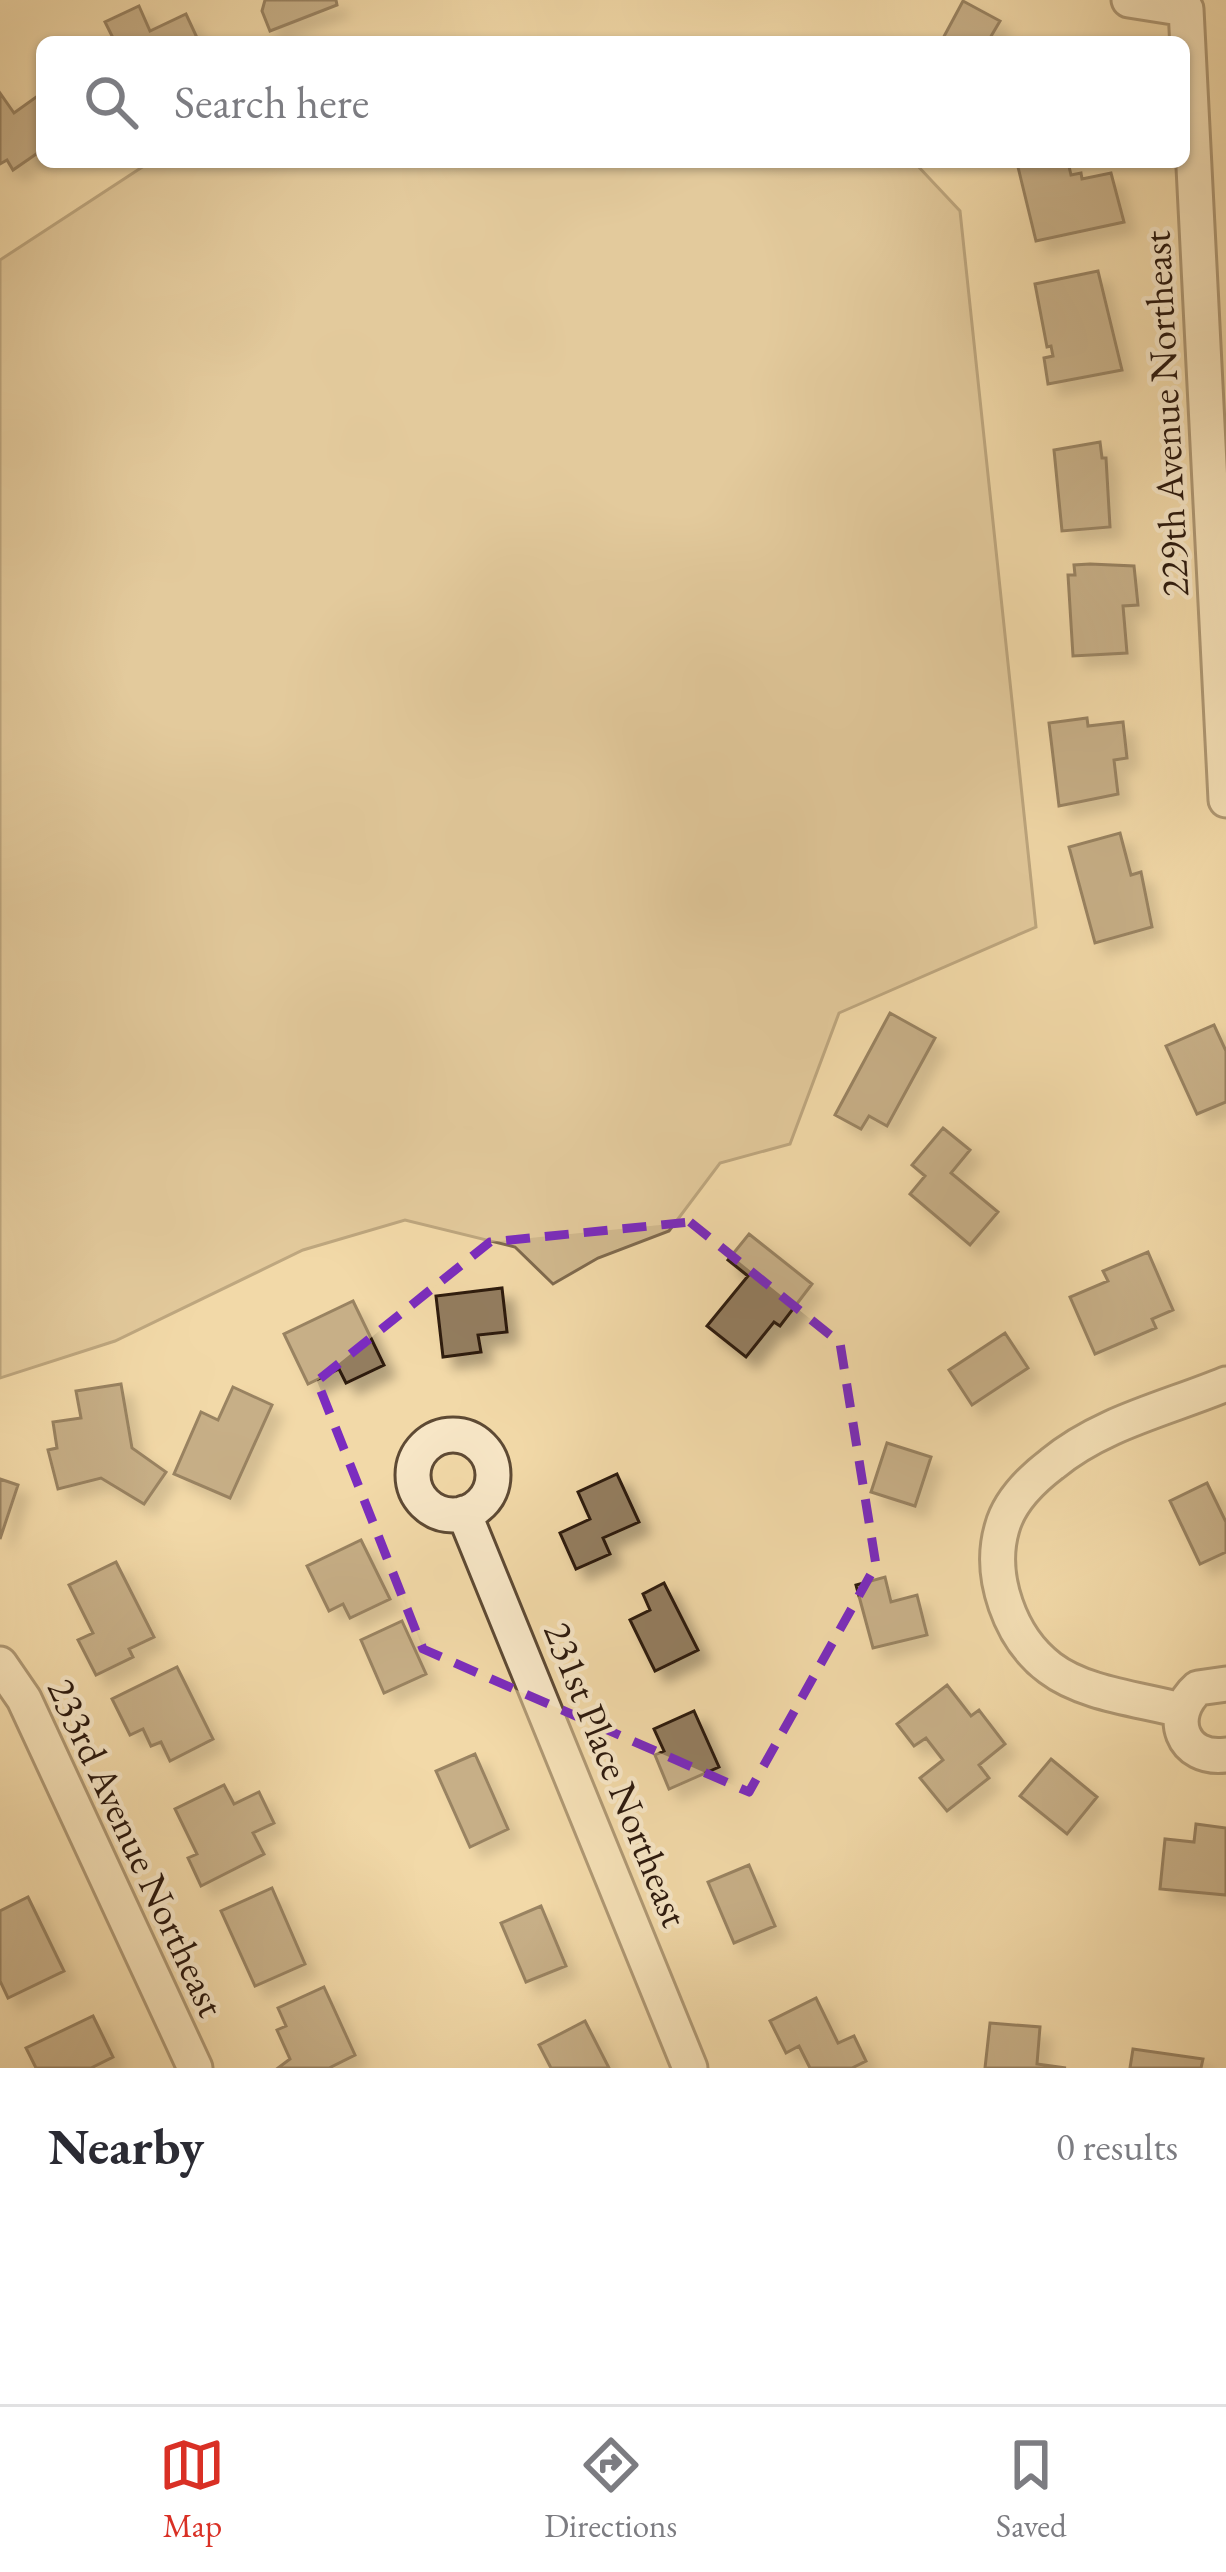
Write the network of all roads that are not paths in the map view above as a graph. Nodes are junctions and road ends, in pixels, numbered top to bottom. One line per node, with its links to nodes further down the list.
1 (1129, 0): 2 (street, 229th Avenue Northeast)
2 (1200, 4): 3 (street, 229th Avenue Northeast)
3 (1219, 464): 4 (street, 229th Avenue Northeast)
4 (1226, 800)
5 (1226, 1384): 9 (street)
6 (464, 1513): 12 (street, 231st Place Northeast)
7 (0, 1664): 11 (street, 233rd Avenue Northeast)
8 (1226, 1684): 9 (street)
9 (1180, 1710): 10 (street)
10 (1226, 1755)
11 (195, 2068)
12 (690, 2068)

